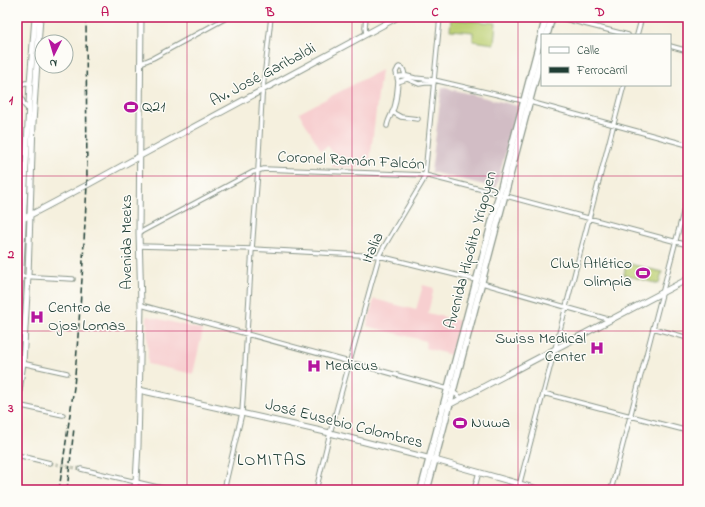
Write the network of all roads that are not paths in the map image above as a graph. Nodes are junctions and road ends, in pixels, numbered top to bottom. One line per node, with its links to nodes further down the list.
1 (35, 17): 26 (street)
2 (40, 17): 26 (street)
3 (141, 17): 22 (street, Avenida Meeks)
4 (228, 17): 22 (street)
5 (271, 17): 29 (street)
6 (366, 17): 13 (street)
7 (398, 17): 13 (street, Av. José Garibaldi)
8 (440, 17): 25 (street, Italia)
9 (546, 17): 14 (main road, Avenida Hipólito Yrigoyen)
10 (552, 17): 15 (main road)
11 (557, 17): 16 (street)
12 (642, 17): 17 (street)
13 (366, 34): 29 (street, Av. José Garibaldi)
14 (542, 34)
15 (547, 34)
16 (624, 34)
17 (637, 34)
18 (541, 39): 30 (main road, Avenida Hipólito Yrigoyen)
19 (671, 46): 20 (street)
20 (688, 51)
21 (541, 57): 30 (main road, Avenida Hipólito Yrigoyen)
22 (141, 62): 37 (street, Avenida Meeks)
23 (405, 76): 24 (street); 24 (street); 25 (street)
24 (398, 80): 25 (street); 32 (street)
25 (434, 81): 30 (street); 39 (street, Italia)
26 (33, 83): 28 (street); 31 (street); 43 (street)
27 (624, 86): 34 (street)
28 (17, 88): 31 (street)
29 (262, 90): 37 (street, Av. José Garibaldi); 38 (street)
30 (527, 101): 34 (street); 40 (main road, Avenida Hipólito Yrigoyen); 42 (main road, Avenida Hipólito Yrigoyen)
31 (29, 110): 44 (street)
32 (392, 112): 33 (street); 35 (street)
33 (418, 119)
34 (613, 125): 36 (street); 45 (street)
35 (387, 126)
36 (688, 145)
37 (140, 156): 43 (street, Av. José Garibaldi); 47 (street, Avenida Meeks)
38 (258, 170): 39 (street, Coronel Ramón Falcón); 47 (street, Coronel Ramón Falcón); 51 (street)
39 (425, 175): 40 (street, Coronel Ramón Falcón); 52 (street, Italia)
40 (499, 194): 42 (street, Coronel Ramón Falcón); 57 (main road, Avenida Hipólito Yrigoyen)
41 (688, 194): 48 (street)
42 (505, 196): 45 (street, Coronel Ramón Falcón); 57 (main road, Avenida Hipólito Yrigoyen)
43 (30, 215): 44 (street, Av. José Garibaldi); 54 (street)
44 (24, 218): 46 (street, Av. José Garibaldi); 53 (street)
45 (589, 219): 48 (street, Coronel Ramón Falcón); 60 (street)
46 (17, 222)
47 (139, 233): 49 (street, Avenida Meeks)
48 (675, 242): 50 (street, Coronel Ramón Falcón); 58 (street)
49 (139, 246): 51 (street); 59 (street, Avenida Meeks)
50 (688, 246)
51 (252, 249): 52 (street); 63 (street)
52 (379, 256): 57 (street); 68 (street, Italia)
53 (19, 276): 54 (street); 65 (street)
54 (28, 276): 56 (street); 69 (street)
55 (688, 279): 58 (street)
56 (73, 280)
57 (479, 282): 60 (street); 72 (main road, Avenida Hipólito Yrigoyen)
58 (662, 292): 61 (street); 62 (street)
59 (141, 305): 63 (street); 71 (street, Avenida Meeks)
60 (566, 307): 61 (street); 66 (street)
61 (611, 320): 66 (street)
62 (652, 328): 64 (street); 80 (street)
63 (247, 334): 68 (street); 78 (street)
64 (688, 338)
65 (17, 348)
66 (554, 349): 73 (street); 74 (street)
67 (17, 362): 69 (street)
68 (350, 362): 72 (street); 82 (street, Italia)
69 (24, 364): 70 (street); 75 (street)
70 (67, 373)
71 (139, 390): 78 (street, José Eusebio Colombres); 88 (street, Avenida Meeks)
72 (450, 390): 74 (street); 76 (main road, Avenida Hipólito Yrigoyen); 77 (main road, Avenida Hipólito Yrigoyen)
73 (543, 393): 80 (street); 89 (street)
74 (461, 398): 76 (street)
75 (17, 405): 79 (street)
76 (449, 405): 77 (street); 84 (main road, Avenida Hipólito Yrigoyen)
77 (443, 408): 84 (main road, Avenida Hipólito Yrigoyen)
78 (242, 413): 82 (street, José Eusebio Colombres); 92 (street)
79 (63, 415)
80 (630, 416): 81 (street); 99 (street)
81 (688, 431)
82 (330, 433): 84 (street, José Eusebio Colombres); 93 (street, Italia)
83 (17, 455): 85 (street)
84 (432, 459): 87 (street, José Eusebio Colombres); 94 (main road, Avenida Hipólito Yrigoyen); 95 (main road, Avenida Hipólito Yrigoyen)
85 (50, 463)
86 (81, 469): 88 (street)
87 (479, 472): 89 (street, José Eusebio Colombres); 96 (street)
88 (136, 481): 90 (street, Avenida Meeks); 91 (street)
89 (520, 484): 97 (street); 98 (street, José Eusebio Colombres)
90 (134, 490)
91 (170, 490)
92 (224, 490)
93 (316, 490)
94 (421, 490)
95 (427, 490)
96 (474, 490)
97 (518, 490)
98 (541, 490)
99 (610, 490)

